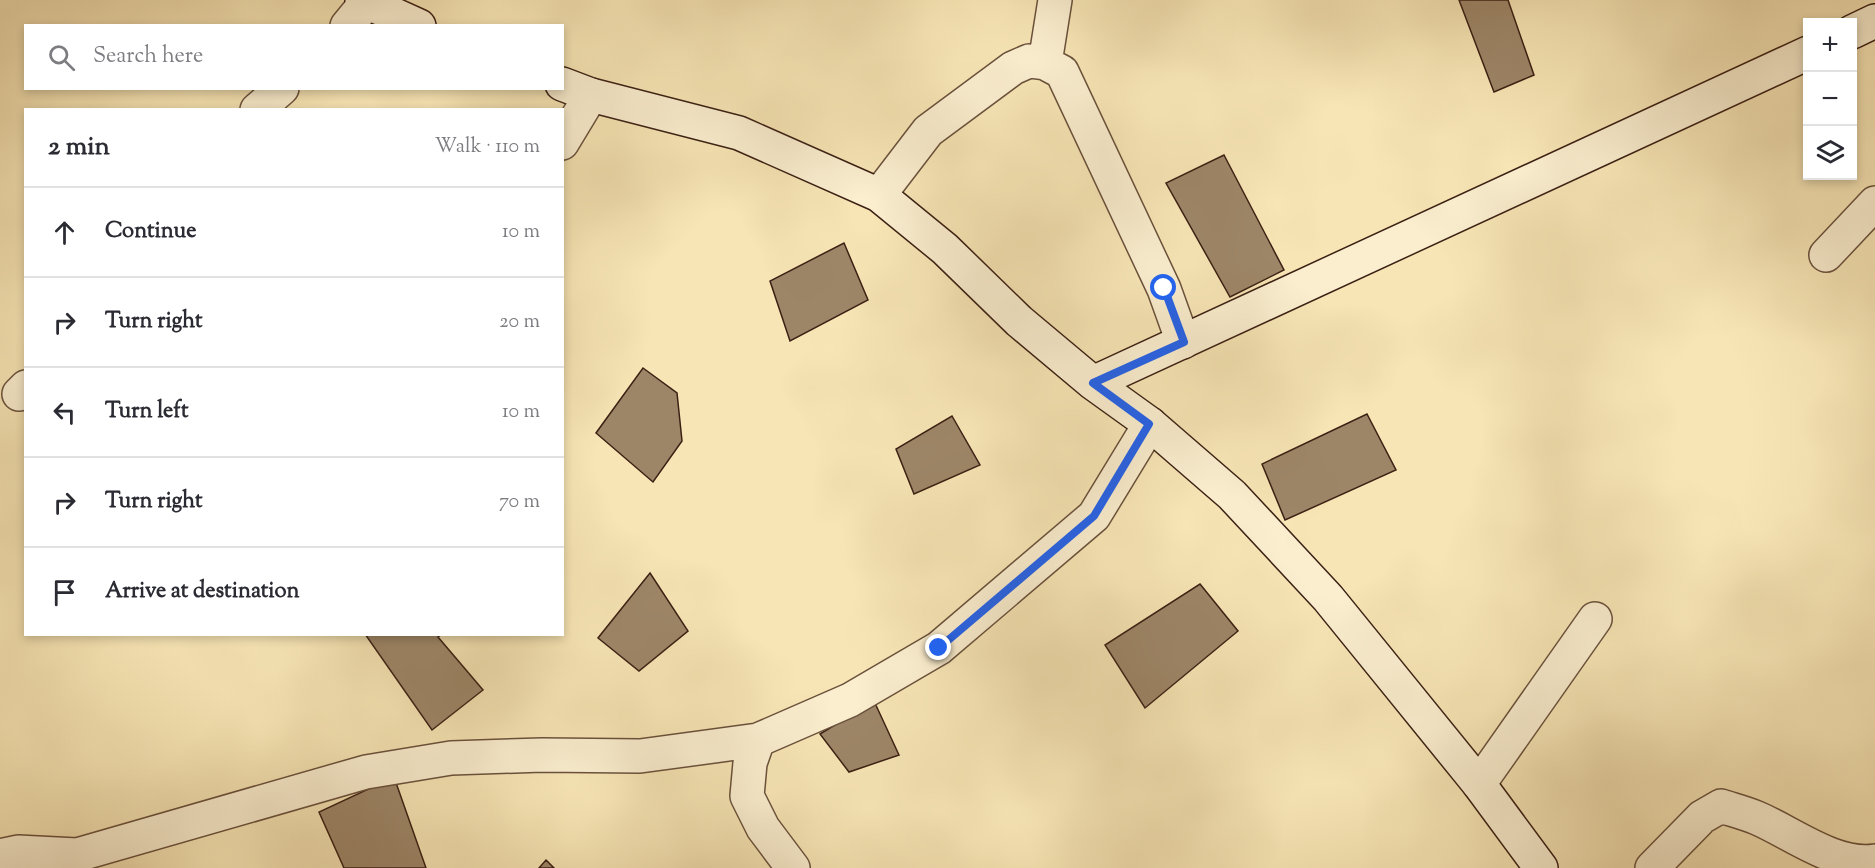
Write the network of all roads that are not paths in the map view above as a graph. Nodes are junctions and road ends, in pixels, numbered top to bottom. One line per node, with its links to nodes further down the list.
1 (1055, 0): 7 (street)
2 (358, 9): 4 (street)
3 (1875, 21): 5 (street)
4 (412, 24)
5 (1857, 30)
6 (1803, 55): 15 (street)
7 (1045, 63): 12 (street); 15 (street)
8 (280, 90): 10 (street)
9 (577, 90): 11 (street); 12 (street)
10 (259, 108)
11 (564, 136)
12 (879, 195): 16 (street)
13 (1875, 203): 14 (street)
14 (1826, 255)
15 (1184, 342): 16 (street)
16 (1093, 383): 17 (street)
17 (1149, 424): 19 (street); 20 (street)
18 (1595, 619): 20 (street)
19 (758, 740): 22 (street); 24 (street)
20 (1479, 784): 25 (street)
21 (0, 856): 22 (street)
22 (76, 861)
23 (1875, 861): 26 (street)
24 (793, 868)
25 (1541, 868)
26 (1652, 868)

